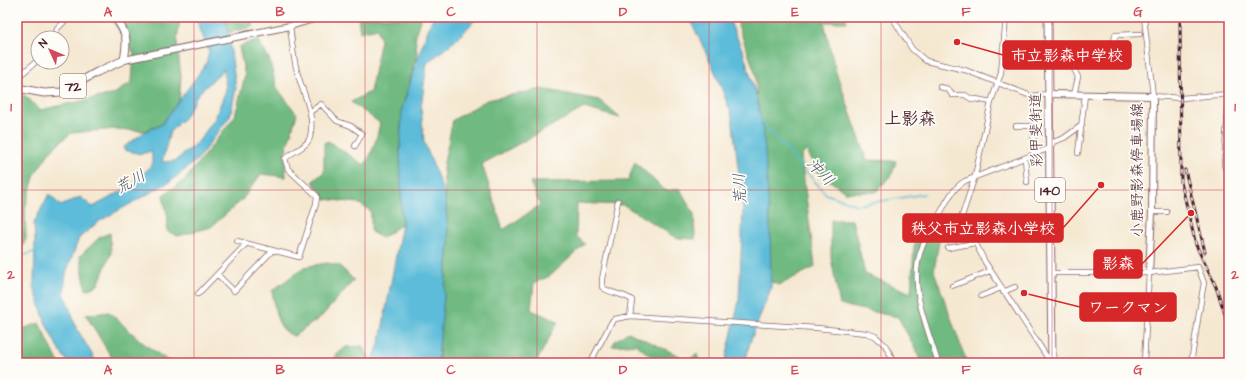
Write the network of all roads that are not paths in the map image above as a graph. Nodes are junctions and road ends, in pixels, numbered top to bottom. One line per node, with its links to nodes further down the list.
1 (20, 17): 9 (street)
2 (69, 17): 11 (street)
3 (115, 17): 14 (main road)
4 (320, 17): 10 (main road)
5 (892, 17): 18 (street)
6 (1006, 17): 18 (street)
7 (1048, 17): 15 (main road, 彩甲斐街道 / 140)
8 (1144, 17): 25 (street)
9 (17, 23)
10 (290, 26): 14 (main road); 27 (street)
11 (57, 30)
12 (1140, 34): 13 (street)
13 (1113, 54)
14 (128, 59): 20 (main road, 72)
15 (1048, 60): 21 (main road, 彩甲斐街道 / 140); 22 (street)
16 (30, 67): 17 (street)
17 (17, 78)
18 (998, 83): 21 (street); 26 (street)
19 (940, 87): 26 (street)
20 (17, 88)
21 (1048, 94): 22 (main road, 小鹿野影森停車場線); 32 (main road, 彩甲斐街道 / 140)
22 (1074, 94): 24 (main road, 小鹿野影森停車場線)
23 (1229, 94): 25 (street); 30 (street)
24 (1085, 95): 25 (main road, 小鹿野影森停車場線); 28 (street)
25 (1153, 96): 41 (main road, 小鹿野影森停車場線)
26 (991, 102): 37 (street)
27 (310, 112): 31 (street); 48 (street)
28 (1082, 125): 32 (street); 33 (street)
29 (1016, 126): 34 (street)
30 (1228, 134): 36 (street)
31 (354, 146)
32 (1050, 148): 34 (street); 51 (main road, 彩甲斐街道 / 140)
33 (1078, 153)
34 (1034, 154): 35 (street)
35 (1025, 158): 37 (street); 39 (street)
36 (1228, 170): 38 (street)
37 (975, 176): 45 (street); 62 (street)
38 (1229, 176)
39 (1027, 182)
40 (618, 201): 58 (street)
41 (1152, 212): 42 (street); 50 (main road, 小鹿野影森停車場線)
42 (1167, 212)
43 (1001, 231): 45 (street)
44 (237, 241): 46 (street)
45 (974, 241): 47 (street); 49 (street)
46 (246, 244): 48 (street); 52 (street)
47 (948, 248)
48 (272, 251): 52 (street)
49 (990, 271): 53 (street); 55 (street)
50 (1149, 272): 51 (street); 63 (street); 64 (street)
51 (1051, 273): 59 (main road, 彩甲斐街道 / 140)
52 (217, 274): 56 (street)
53 (952, 286)
54 (1015, 287): 55 (street)
55 (1002, 290): 57 (street); 59 (street)
56 (198, 294)
57 (980, 296)
58 (630, 316): 60 (street); 61 (street)
59 (1052, 361)
60 (590, 363)
61 (895, 363)
62 (938, 363)
63 (1144, 363)
64 (1191, 363)

